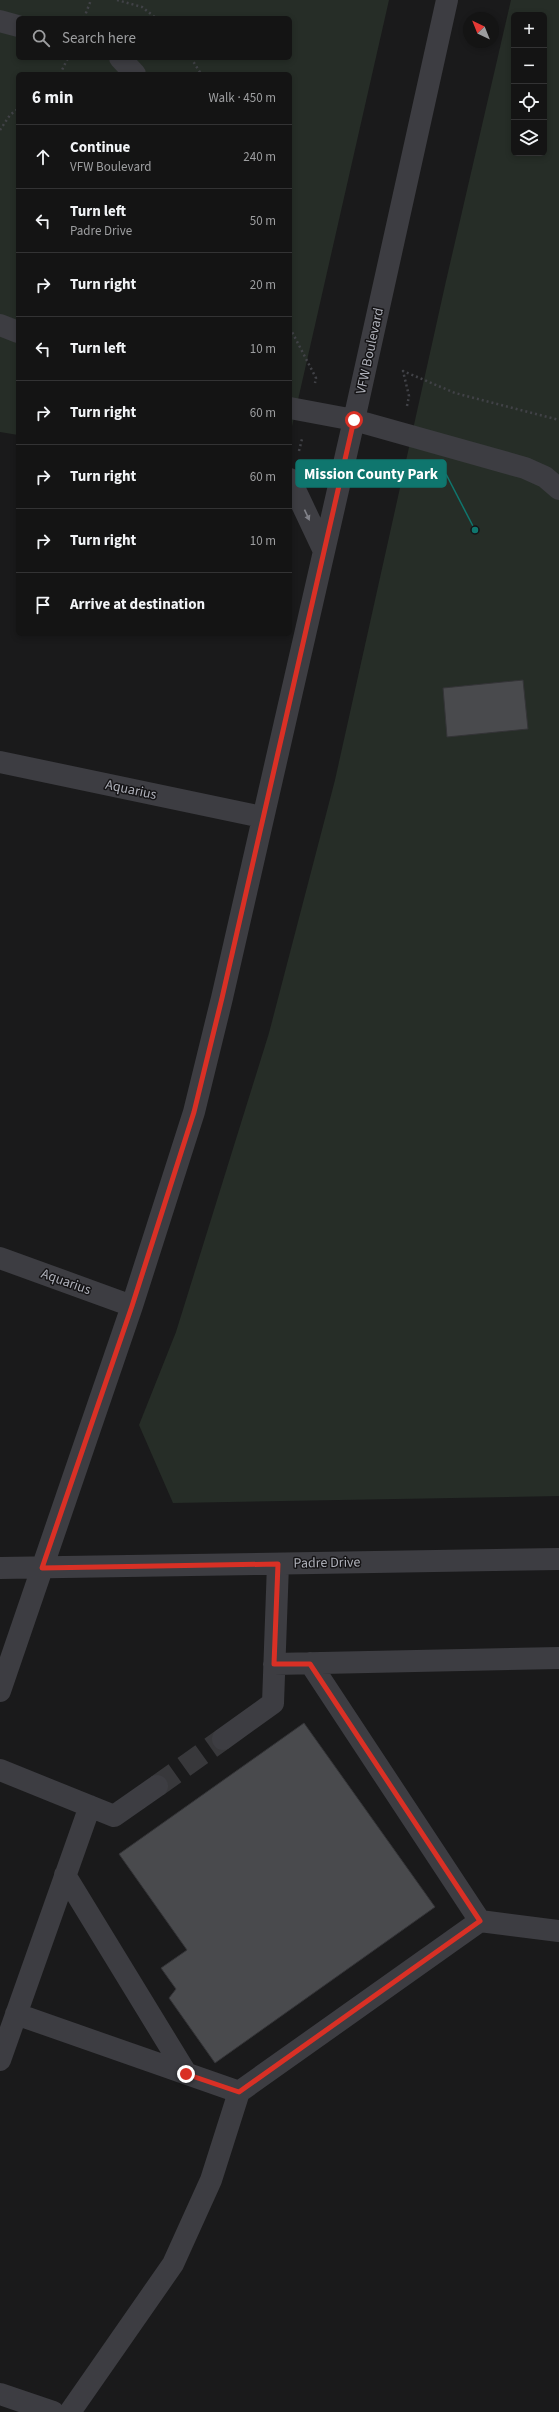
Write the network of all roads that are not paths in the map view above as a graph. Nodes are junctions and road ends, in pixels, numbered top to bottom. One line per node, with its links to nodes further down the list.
1 (447, 0): 9 (street, VFW Boulevard)
2 (0, 20): 3 (street)
3 (16, 25)
4 (122, 60): 5 (street)
5 (133, 72)
6 (0, 325): 7 (street)
7 (16, 331)
8 (292, 408): 9 (street)
9 (354, 420): 11 (street); 12 (street, VFW Boulevard)
10 (292, 484): 12 (street, one-way to 12)
11 (559, 489)
12 (324, 551): 14 (street, VFW Boulevard)
13 (0, 762): 14 (street, Aquarius)
14 (262, 817): 16 (street, VFW Boulevard)
15 (0, 1258): 16 (street, Aquarius)
16 (132, 1306): 20 (street, VFW Boulevard)
17 (559, 1559): 18 (street, Padre Drive)
18 (278, 1564): 20 (street, Padre Drive); 22 (street)
19 (0, 1568): 20 (street, Padre Drive)
20 (42, 1568): 24 (street, VFW Boulevard)
21 (559, 1658): 23 (street)
22 (274, 1664): 23 (street); 25 (street)
23 (310, 1664): 30 (street)
24 (0, 1691)
25 (223, 1739)
26 (0, 1770): 28 (street)
27 (156, 1786): 28 (street)
28 (90, 1806): 29 (street)
29 (65, 1875): 32 (street); 34 (street)
30 (480, 1921): 31 (street); 35 (street)
31 (559, 1931)
32 (16, 2014): 33 (street); 34 (street)
33 (0, 2060)
34 (186, 2074): 35 (street)
35 (239, 2092): 38 (street)
36 (0, 2394): 37 (street)
37 (53, 2412)
38 (70, 2412)

